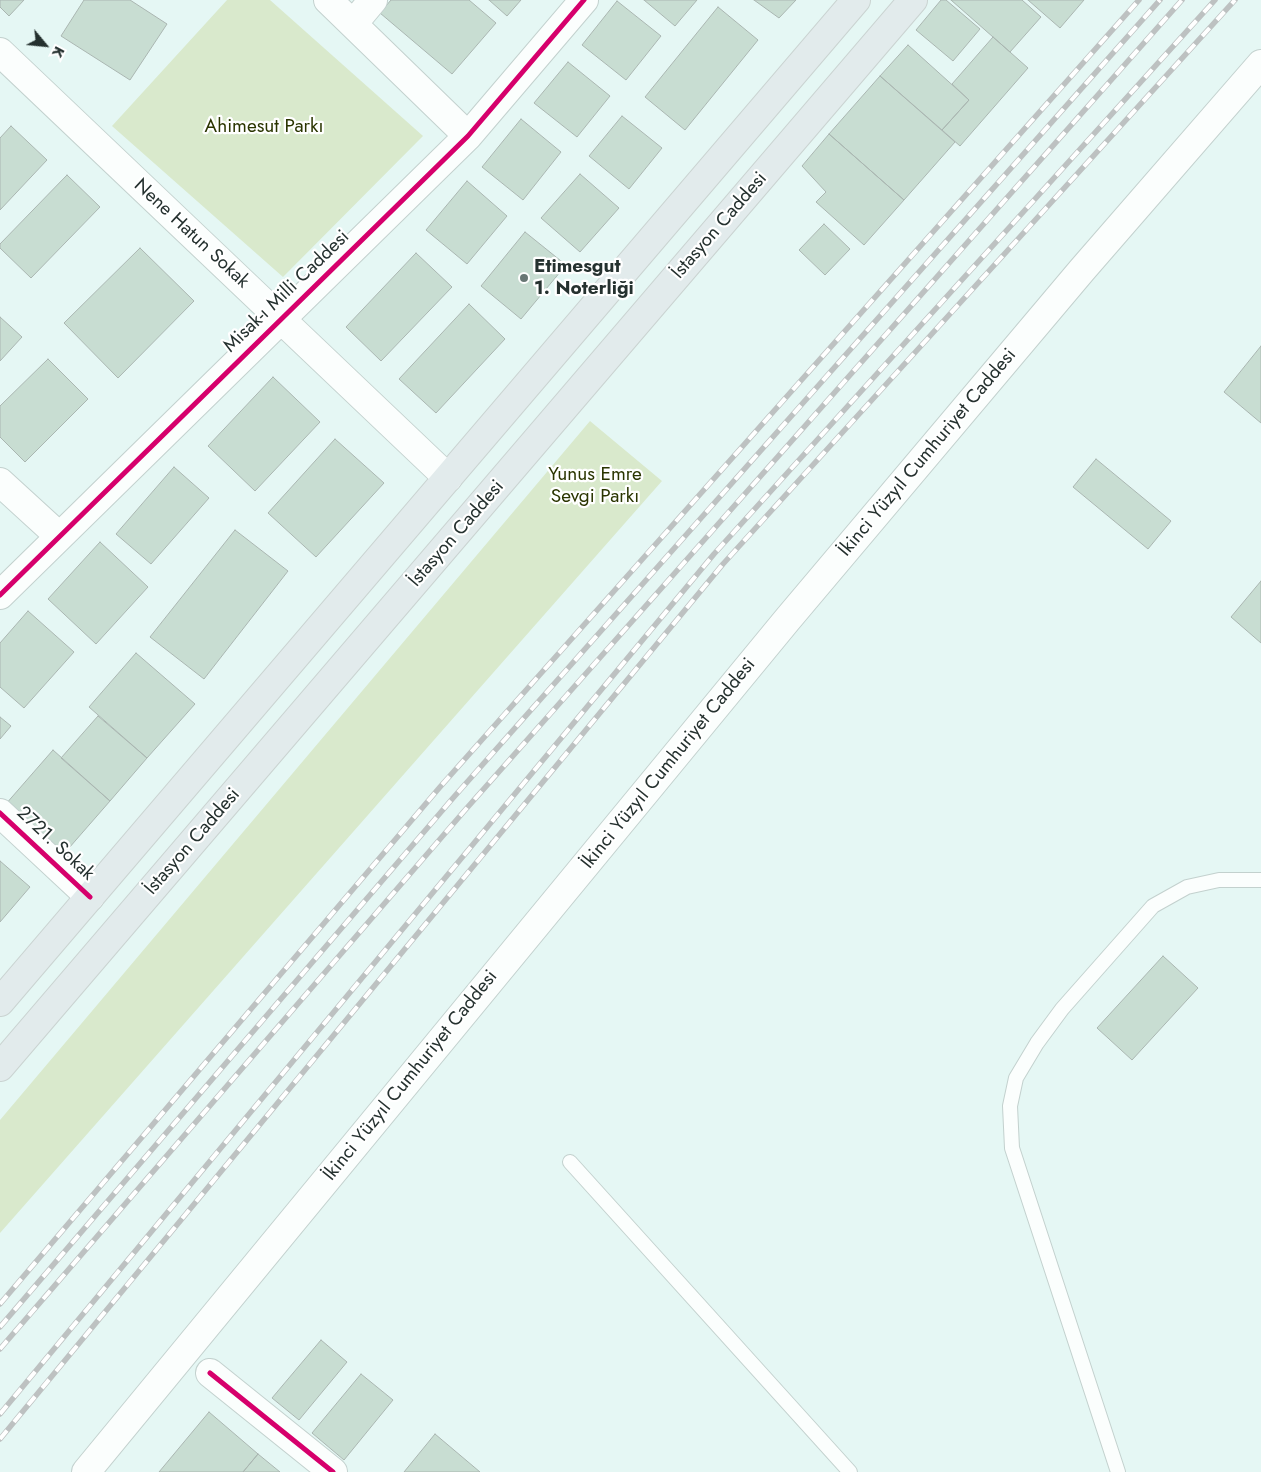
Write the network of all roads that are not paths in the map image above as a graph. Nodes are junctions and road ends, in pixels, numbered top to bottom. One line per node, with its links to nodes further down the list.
1 (328, 0): 6 (street)
2 (373, 0): 6 (street)
3 (584, 0): 9 (street, Misak-ı Milli Caddesi)
4 (856, 0): 11 (main road)
5 (913, 0): 19 (main road, İstasyon Caddesi)
6 (353, 24): 9 (street)
7 (0, 52): 10 (street, Nene Hatun Sokak)
8 (1261, 64): 22 (street, İkinci Yüzyıl Cumhuriyet Caddesi)
9 (468, 136): 10 (street, Misak-ı Milli Caddesi)
10 (281, 319): 11 (street, Nene Hatun Sokak); 13 (street, Misak-ı Milli Caddesi)
11 (448, 478): 17 (main road)
12 (0, 482): 13 (street)
13 (58, 536): 14 (street, Misak-ı Milli Caddesi)
14 (0, 595)
15 (0, 813): 17 (street, 2721. Sokak)
16 (1261, 880): 25 (lane)
17 (90, 897): 18 (main road)
18 (0, 1002)
19 (0, 1067)
20 (570, 1162): 24 (lane)
21 (210, 1373): 23 (street)
22 (86, 1472)
23 (333, 1472)
24 (850, 1472)
25 (1118, 1472)

